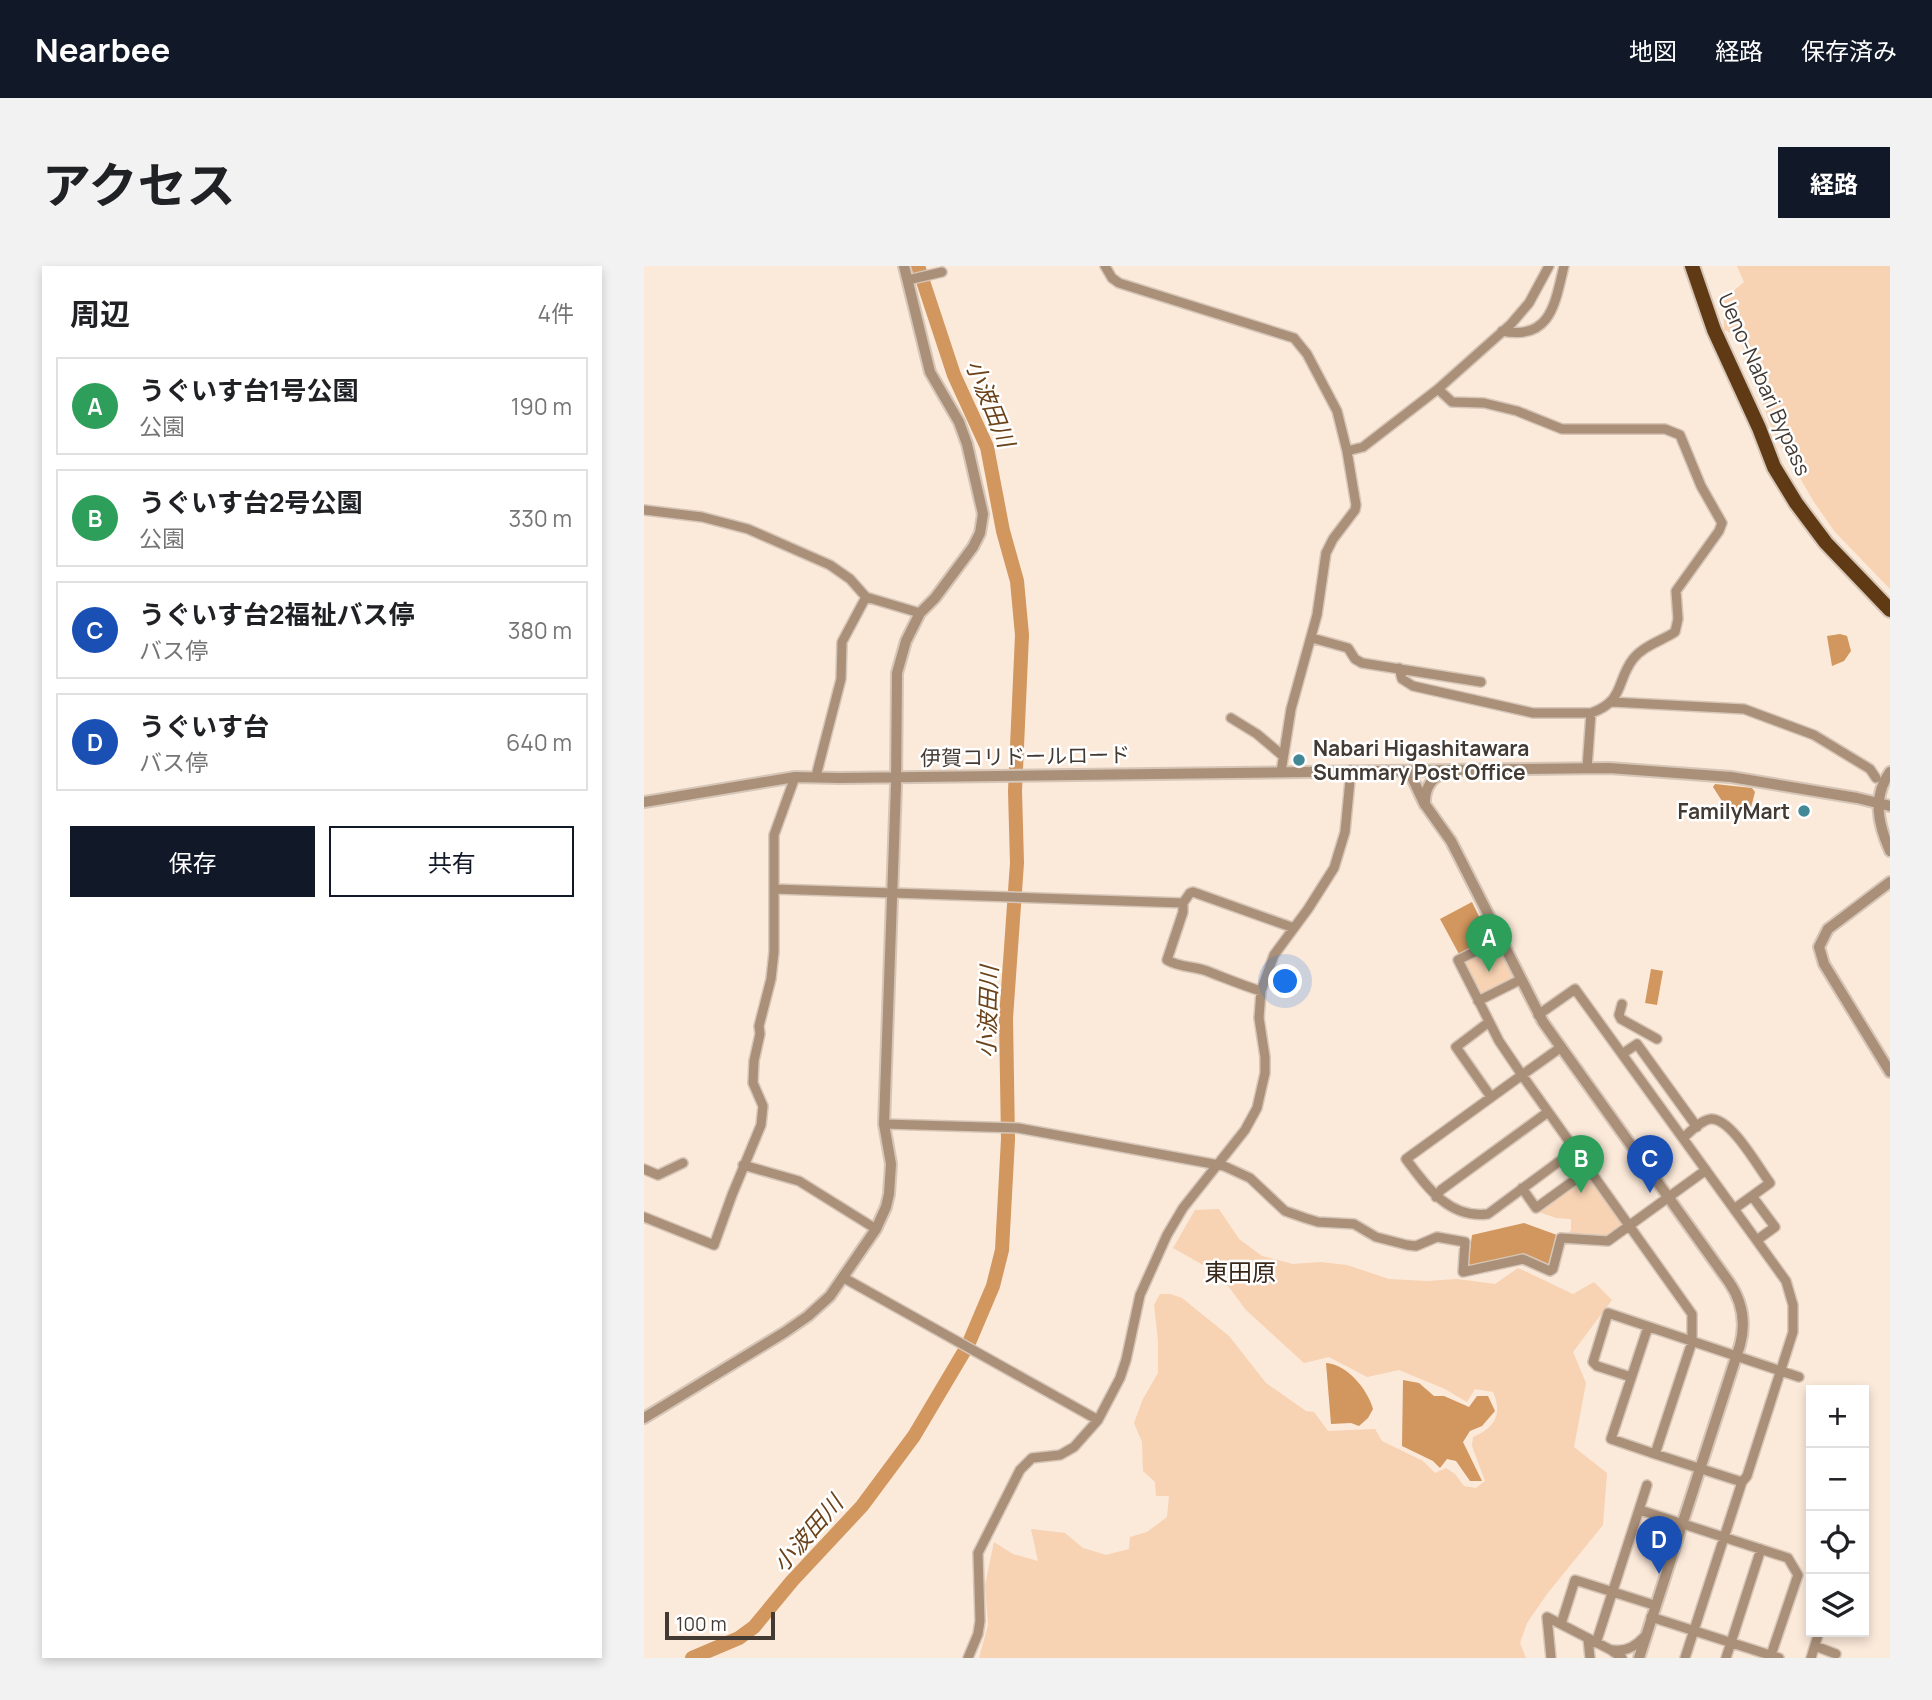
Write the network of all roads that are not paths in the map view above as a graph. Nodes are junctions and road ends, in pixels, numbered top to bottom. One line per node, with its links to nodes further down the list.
1 (904, 266): 7 (street)
2 (1105, 266): 10 (street)
3 (1549, 266): 8 (street)
4 (1564, 266): 8 (street)
5 (1692, 266): 13 (highway, Ueno-Nabari Bypass)
6 (942, 272): 7 (street)
7 (911, 279): 14 (street)
8 (1502, 331): 9 (street)
9 (1438, 389): 10 (street); 18 (street)
10 (1348, 451): 15 (street)
11 (644, 510): 12 (street)
12 (866, 597): 14 (street); 28 (street)
13 (1890, 610)
14 (920, 613): 30 (street)
15 (1312, 638): 16 (street); 21 (street)
16 (1399, 668): 17 (street); 19 (street)
17 (1481, 682)
18 (1612, 702): 19 (street); 31 (street)
19 (1591, 713): 22 (street)
20 (1231, 718): 21 (street)
21 (1283, 756): 26 (street)
22 (1587, 768): 24 (street, 伊賀コリドールロード); 33 (street, 伊賀コリドールロード)
23 (1351, 770): 25 (street, 伊賀コリドールロード); 26 (street, 伊賀コリドールロード); 40 (street)
24 (1449, 770): 25 (street, 伊賀コリドールロード); 34 (street)
25 (1409, 771): 34 (street)
26 (1281, 772): 30 (street, 伊賀コリドールロード)
27 (1890, 772): 33 (street)
28 (816, 776): 29 (street); 30 (street)
29 (795, 777): 32 (street); 37 (street)
30 (894, 777): 38 (street, 伊賀コリドールロード)
31 (1876, 778)
32 (644, 802)
33 (1885, 805): 35 (street)
34 (1427, 808): 41 (street)
35 (1890, 851)
36 (1890, 882): 51 (street)
37 (774, 889): 38 (street); 60 (street)
38 (891, 893): 39 (street); 55 (street, 伊賀コリドールロード)
39 (1183, 903): 40 (street); 43 (street)
40 (1294, 928): 43 (street)
41 (1500, 939): 42 (street); 44 (street)
42 (1520, 980): 44 (street); 46 (street)
43 (1261, 991): 61 (street)
44 (1478, 1001): 47 (street)
45 (1622, 1004): 48 (street)
46 (1538, 1015): 49 (street); 50 (street)
47 (1489, 1022): 52 (street); 53 (street)
48 (1637, 1044): 50 (street); 56 (street)
49 (1560, 1048): 52 (street); 68 (street)
50 (1622, 1054): 57 (street)
51 (1890, 1072)
52 (1522, 1075): 53 (street); 54 (street)
53 (1492, 1097): 67 (street)
54 (1548, 1112): 58 (street); 67 (street)
55 (884, 1124): 61 (street); 72 (street, 伊賀コリドールロード)
56 (1697, 1127): 57 (street); 66 (street)
57 (1683, 1138): 64 (street)
58 (1576, 1149): 63 (street); 65 (street)
59 (683, 1163): 62 (street)
60 (743, 1165): 70 (street); 72 (street)
61 (1216, 1165): 71 (street); 82 (street)
62 (644, 1169)
63 (1590, 1169): 65 (street); 71 (street)
64 (1706, 1170): 68 (street); 69 (street)
65 (1522, 1188): 67 (street)
66 (1752, 1196): 69 (street); 73 (street)
67 (1436, 1197)
68 (1668, 1198): 71 (street); 77 (street)
69 (1734, 1209): 73 (street)
70 (644, 1217)
71 (1630, 1225): 76 (street)
72 (876, 1229): 74 (street, 伊賀コリドールロード)
73 (1757, 1240): 78 (street)
74 (844, 1278): 81 (street, 伊賀コリドールロード); 82 (street)
75 (1648, 1327): 76 (street); 79 (street); 79 (street)
76 (1692, 1342): 77 (street); 83 (street)
77 (1737, 1356): 78 (street); 84 (street)
78 (1781, 1370): 80 (street); 85 (street)
79 (1631, 1377): 83 (street)
80 (1799, 1377)
81 (644, 1418)
82 (1098, 1420): 104 (street)
83 (1655, 1454): 84 (street)
84 (1699, 1468): 85 (street); 88 (street)
85 (1742, 1482): 89 (street)
86 (1647, 1485): 87 (street)
87 (1640, 1510): 88 (street); 91 (street)
88 (1681, 1523): 89 (street); 92 (street)
89 (1724, 1537): 90 (street); 95 (street)
90 (1761, 1549): 99 (street); 103 (street)
91 (1613, 1592): 92 (street); 94 (street); 98 (street)
92 (1654, 1605): 93 (street)
93 (1651, 1617): 95 (street); 96 (street)
94 (1561, 1624): 98 (street); 105 (street)
95 (1693, 1630): 99 (street); 109 (street)
96 (1644, 1637): 101 (street); 108 (street)
97 (1818, 1637): 100 (street)
98 (1592, 1641): 101 (street); 106 (street)
99 (1730, 1643): 103 (street); 110 (street)
100 (1815, 1646): 102 (street); 111 (street)
101 (1611, 1650): 107 (street)
102 (1836, 1654)
103 (1773, 1657)
104 (968, 1658)
105 (1551, 1658)
106 (1591, 1658)
107 (1622, 1658)
108 (1639, 1658)
109 (1685, 1658)
110 (1726, 1658)
111 (1811, 1658)

